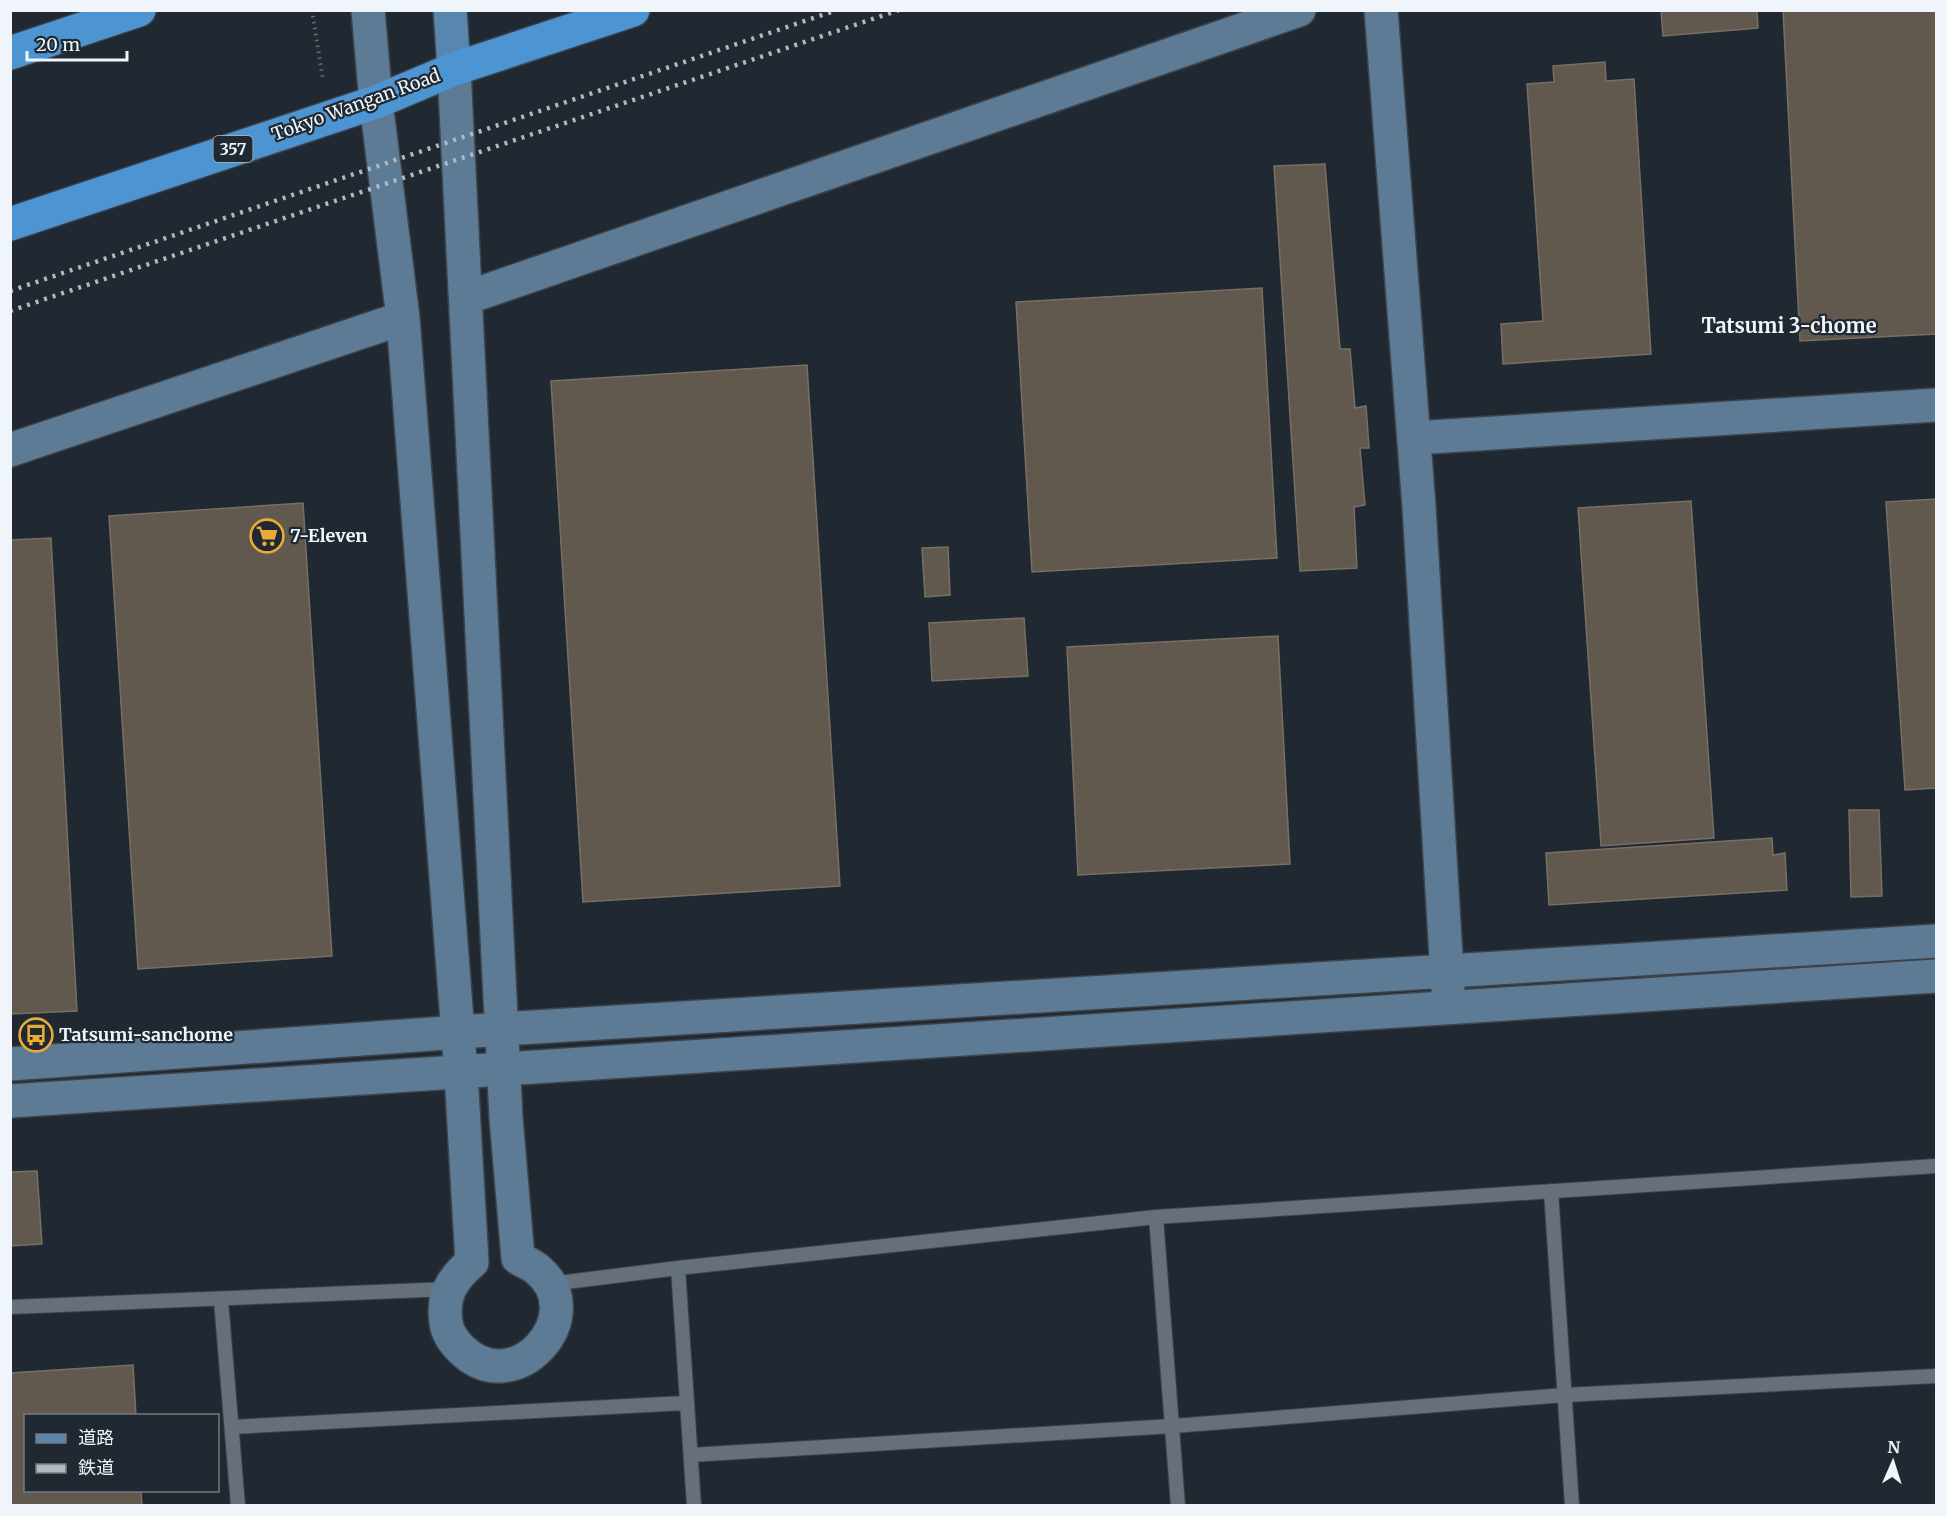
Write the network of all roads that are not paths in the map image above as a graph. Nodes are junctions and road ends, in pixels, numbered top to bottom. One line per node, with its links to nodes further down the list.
1 (75, 10): 9 (highway)
2 (139, 10): 8 (highway)
3 (368, 10): 11 (street)
4 (450, 10): 10 (main road)
5 (633, 10): 10 (highway, Tokyo Wangan Road / 357)
6 (1299, 10): 13 (street)
7 (1381, 10): 16 (street)
8 (10, 53)
9 (10, 62)
10 (454, 69): 11 (highway, Tokyo Wangan Road / 357); 13 (street)
11 (376, 102): 12 (highway, Tokyo Wangan Road / 357); 14 (street)
12 (10, 224)
13 (466, 298): 22 (street)
14 (403, 318): 17 (street); 23 (street)
15 (1936, 405): 16 (street)
16 (1414, 438): 19 (street)
17 (10, 450)
18 (1936, 941): 19 (street)
19 (1447, 970): 21 (street); 22 (street)
20 (1936, 976): 21 (street)
21 (1448, 1007): 25 (street)
22 (502, 1029): 23 (street); 25 (street)
23 (457, 1032): 24 (street); 26 (street)
24 (10, 1064)
25 (504, 1071): 26 (street); 32 (street)
26 (461, 1073): 27 (street); 33 (street)
27 (10, 1101)
28 (1936, 1166): 29 (lane)
29 (1551, 1191): 30 (lane); 37 (lane)
30 (1156, 1217): 31 (lane); 39 (lane)
31 (678, 1268): 32 (lane); 38 (lane)
32 (550, 1284): 33 (street)
33 (448, 1289): 34 (lane)
34 (221, 1300): 35 (lane); 40 (lane)
35 (10, 1306)
36 (1936, 1376): 37 (lane)
37 (1565, 1395): 39 (lane); 45 (lane)
38 (685, 1404): 40 (lane); 41 (lane)
39 (1173, 1426): 41 (lane); 44 (lane)
40 (232, 1427): 42 (lane)
41 (691, 1455): 43 (lane)
42 (238, 1506)
43 (694, 1506)
44 (1178, 1506)
45 (1572, 1506)

